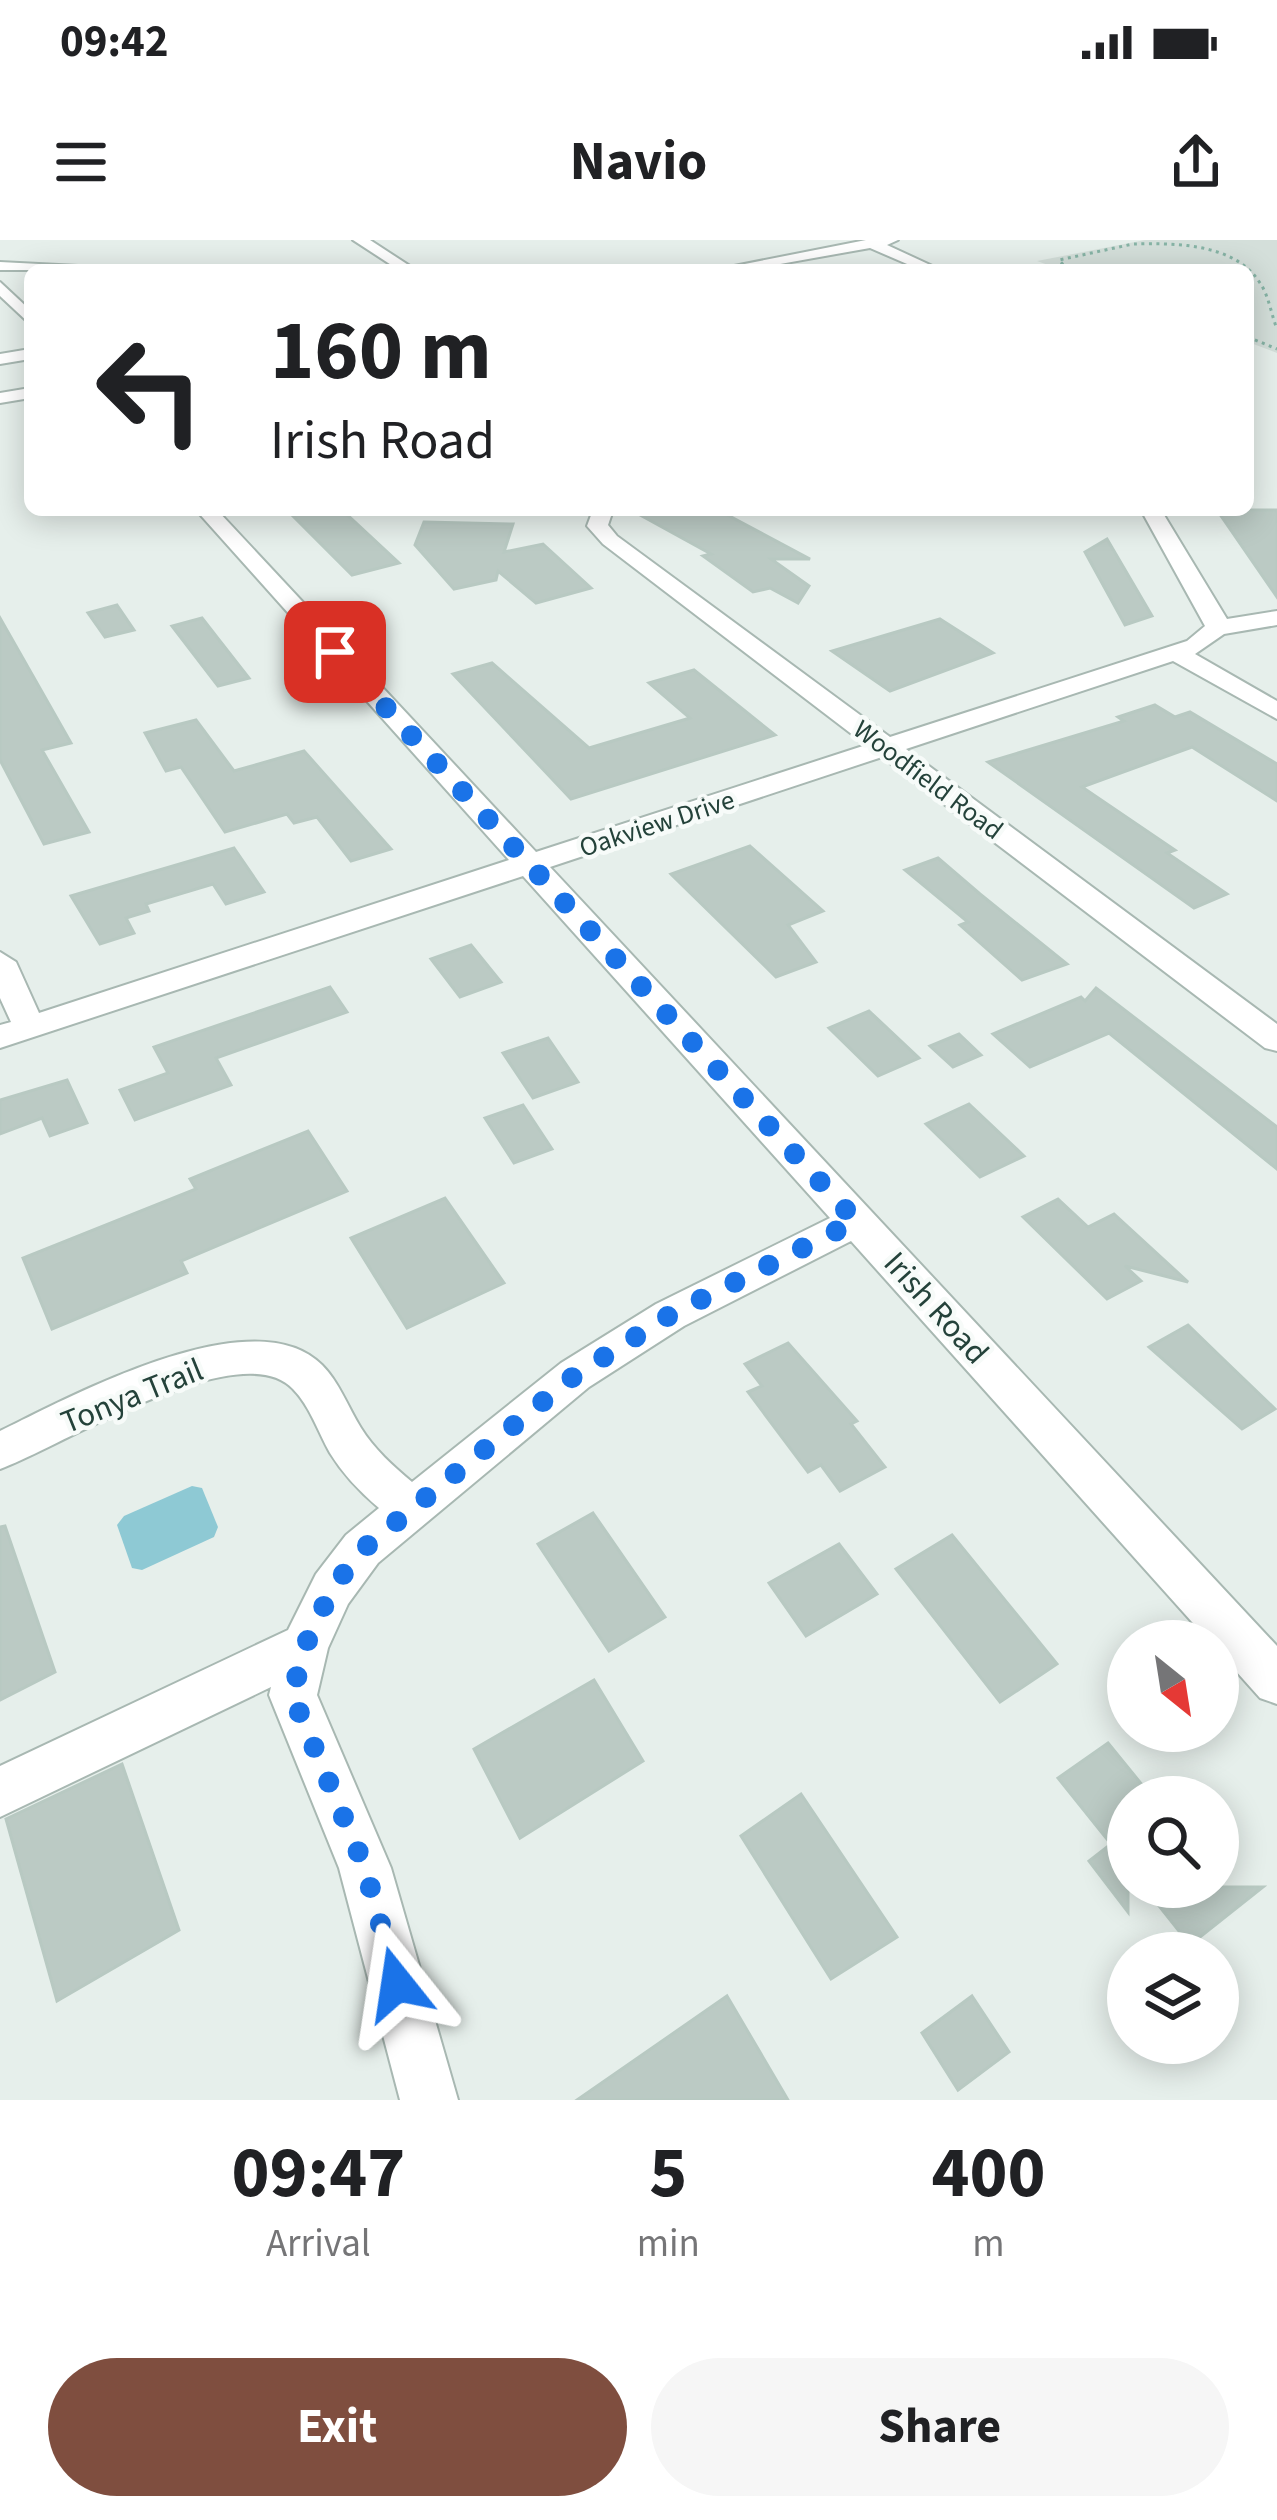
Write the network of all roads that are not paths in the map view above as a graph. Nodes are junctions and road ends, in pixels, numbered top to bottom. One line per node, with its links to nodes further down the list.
1 (360, 240): 6 (street)
2 (798, 240): 5 (street)
3 (891, 240): 4 (street)
4 (871, 244): 5 (street); 8 (street)
5 (825, 252): 7 (street)
6 (399, 264)
7 (756, 264)
8 (919, 264)
9 (0, 287): 10 (street)
10 (24, 313)
11 (211, 516): 19 (street, Irish Road)
12 (601, 516): 18 (street, Woodfield Road)
13 (1154, 516): 15 (street)
14 (1277, 618): 15 (street)
15 (1217, 628): 16 (street, Oakview Drive)
16 (1176, 653): 17 (street); 18 (street, Oakview Drive)
17 (1277, 711)
18 (888, 749): 19 (street, Oakview Drive); 22 (street, Woodfield Road)
19 (529, 864): 21 (street, Oakview Drive); 23 (street, Irish Road)
20 (0, 962): 21 (street)
21 (15, 1032)
22 (1277, 1040)
23 (856, 1221): 25 (street); 27 (street, Irish Road)
24 (0, 1450): 25 (street, Tonya Trail)
25 (412, 1509): 26 (street)
26 (305, 1646): 28 (street); 29 (street)
27 (1277, 1682)
28 (0, 1792)
29 (429, 2100)

